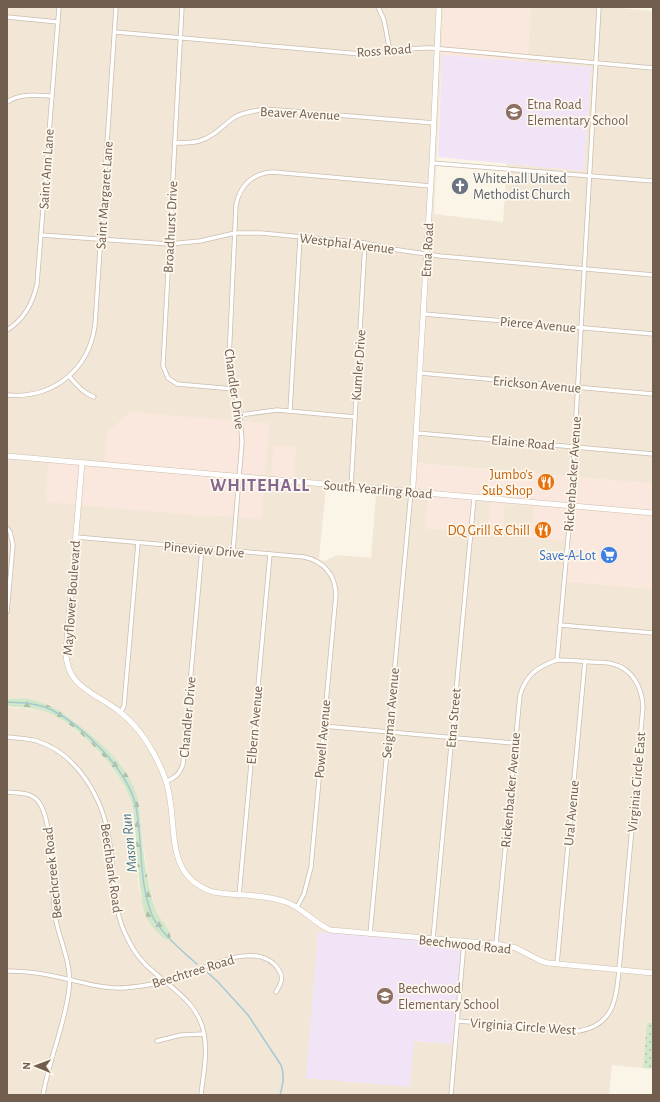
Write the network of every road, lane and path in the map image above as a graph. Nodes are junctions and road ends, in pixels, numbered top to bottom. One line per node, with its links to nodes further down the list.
1 (59, 7): 8 (street, Saint Ann Lane)
2 (116, 7): 9 (street, Saint Margaret Lane)
3 (182, 7): 10 (street, Broadhurst Drive)
4 (378, 7): 12 (street)
5 (439, 7): 11 (street, Etna Road)
6 (600, 7): 13 (street, Rickenbacker Avenue)
7 (7, 17): 8 (street)
8 (58, 22): 15 (street, Saint Ann Lane)
9 (115, 32): 10 (street, Ross Road); 26 (street, Saint Margaret Lane)
10 (180, 38): 12 (street, Ross Road); 18 (street, Broadhurst Drive)
11 (437, 49): 12 (street, Ross Road); 13 (street, Ross Road); 17 (street, Etna Road)
12 (390, 52)
13 (596, 63): 14 (street, Ross Road); 20 (street, Rickenbacker Avenue)
14 (653, 68)
15 (52, 96): 16 (street); 24 (street, Saint Ann Lane)
16 (7, 102)
17 (434, 123): 18 (street, Beaver Avenue); 19 (street, Etna Road)
18 (175, 142): 28 (street, Broadhurst Drive)
19 (432, 163): 20 (street); 22 (street, Etna Road)
20 (590, 176): 21 (street); 30 (street, Rickenbacker Avenue)
21 (653, 181)
22 (431, 186): 23 (street, Chandler Drive); 29 (street, Etna Road)
23 (235, 233): 25 (street, Westphal Avenue); 28 (street, Westphal Avenue); 39 (street, Chandler Drive)
24 (41, 235): 26 (street, Westphal Avenue); 34 (street, Saint Ann Lane)
25 (300, 237): 27 (street, Westphal Avenue); 43 (street)
26 (101, 239): 28 (street, Westphal Avenue); 37 (street, Saint Margaret Lane)
27 (365, 243): 29 (street, Westphal Avenue); 45 (street, Kumler Drive)
28 (169, 244): 39 (street, Broadhurst Drive)
29 (427, 254): 30 (street, Westphal Avenue); 32 (street, Etna Road)
30 (584, 269): 31 (street, Westphal Avenue); 33 (street, Rickenbacker Avenue)
31 (653, 275)
32 (424, 314): 33 (street, Pierce Avenue); 36 (street, Etna Road)
33 (581, 328): 35 (street, Pierce Avenue); 38 (street, Rickenbacker Avenue)
34 (7, 330)
35 (653, 334)
36 (420, 373): 38 (street, Erickson Avenue); 46 (street, Etna Road)
37 (69, 376): 41 (street, Saint Margaret Lane); 42 (street)
38 (578, 387): 40 (street, Erickson Avenue); 47 (street, Rickenbacker Avenue)
39 (234, 389): 44 (street, Chandler Drive)
40 (653, 394)
41 (7, 395)
42 (94, 397)
43 (290, 411): 44 (street); 45 (street)
44 (240, 415): 51 (street, Chandler Drive)
45 (355, 416): 52 (street, Kumler Drive)
46 (416, 433): 47 (street, Elaine Road); 53 (street, Etna Road)
47 (574, 447): 48 (street, Elaine Road); 55 (street, Rickenbacker Avenue)
48 (653, 454)
49 (7, 456): 50 (street, South Yearling Road)
50 (82, 463): 51 (street, South Yearling Road); 58 (street, Mayflower Boulevard)
51 (240, 476): 52 (street, South Yearling Road); 61 (street, Chandler Drive)
52 (351, 486): 53 (street, South Yearling Road)
53 (411, 492): 54 (street, South Yearling Road); 71 (street, Seigman Avenue)
54 (474, 498): 55 (street, South Yearling Road); 73 (street, Etna Street)
55 (571, 506): 56 (street, South Yearling Road); 65 (street, Rickenbacker Avenue)
56 (653, 513)
57 (7, 528): 64 (street)
58 (76, 537): 59 (street, Pineview Drive); 69 (street, Mayflower Boulevard)
59 (138, 543): 60 (street, Pineview Drive); 69 (street)
60 (202, 548): 61 (street, Pineview Drive); 75 (street, Chandler Drive)
61 (233, 551): 62 (street, Pineview Drive)
62 (270, 554): 63 (street, Pineview Drive); 77 (street, Elbern Avenue)
63 (329, 571): 70 (street, Powell Avenue)
64 (7, 612)
65 (560, 625): 66 (street); 67 (street, Rickenbacker Avenue)
66 (653, 633)
67 (557, 660): 68 (street, Virginia Circle East); 74 (street, Rickenbacker Avenue)
68 (585, 661): 83 (street, Ural Avenue); 84 (street, Virginia Circle East)
69 (121, 712): 75 (street, Mayflower Boulevard)
70 (323, 726): 71 (street); 78 (street, Powell Avenue)
71 (388, 731): 73 (street); 79 (street, Seigman Avenue)
72 (7, 737): 88 (street, Beechbank Road)
73 (452, 737): 74 (street); 80 (street, Etna Street)
74 (514, 743): 82 (street, Rickenbacker Avenue)
75 (166, 781): 77 (street, Mayflower Boulevard)
76 (7, 792): 87 (street, Beechcreek Road)
77 (239, 896): 78 (street, Mayflower Boulevard)
78 (296, 907): 79 (street, Mayflower Boulevard)
79 (370, 934): 80 (street, Beechwood Road)
80 (433, 939): 81 (street, Beechwood Road)
81 (464, 942): 82 (street, Beechwood Road); 90 (street)
82 (496, 944): 83 (street, Beechwood Road)
83 (556, 964): 84 (street, Beechwood Road)
84 (619, 970): 86 (street, Beechwood Road); 90 (street, Virginia Circle West)
85 (7, 971): 87 (street, Beechtree Road)
86 (653, 973)
87 (70, 980): 88 (street, Beechtree Road); 93 (street, Beechcreek Road)
88 (164, 981): 89 (street, Beechtree Road); 91 (street, Beechbank Road)
89 (276, 992)
90 (458, 1021): 95 (street)
91 (204, 1034): 92 (street); 94 (street, Beechbank Road)
92 (157, 1041)
93 (43, 1095)
94 (201, 1095)
95 (451, 1095)

